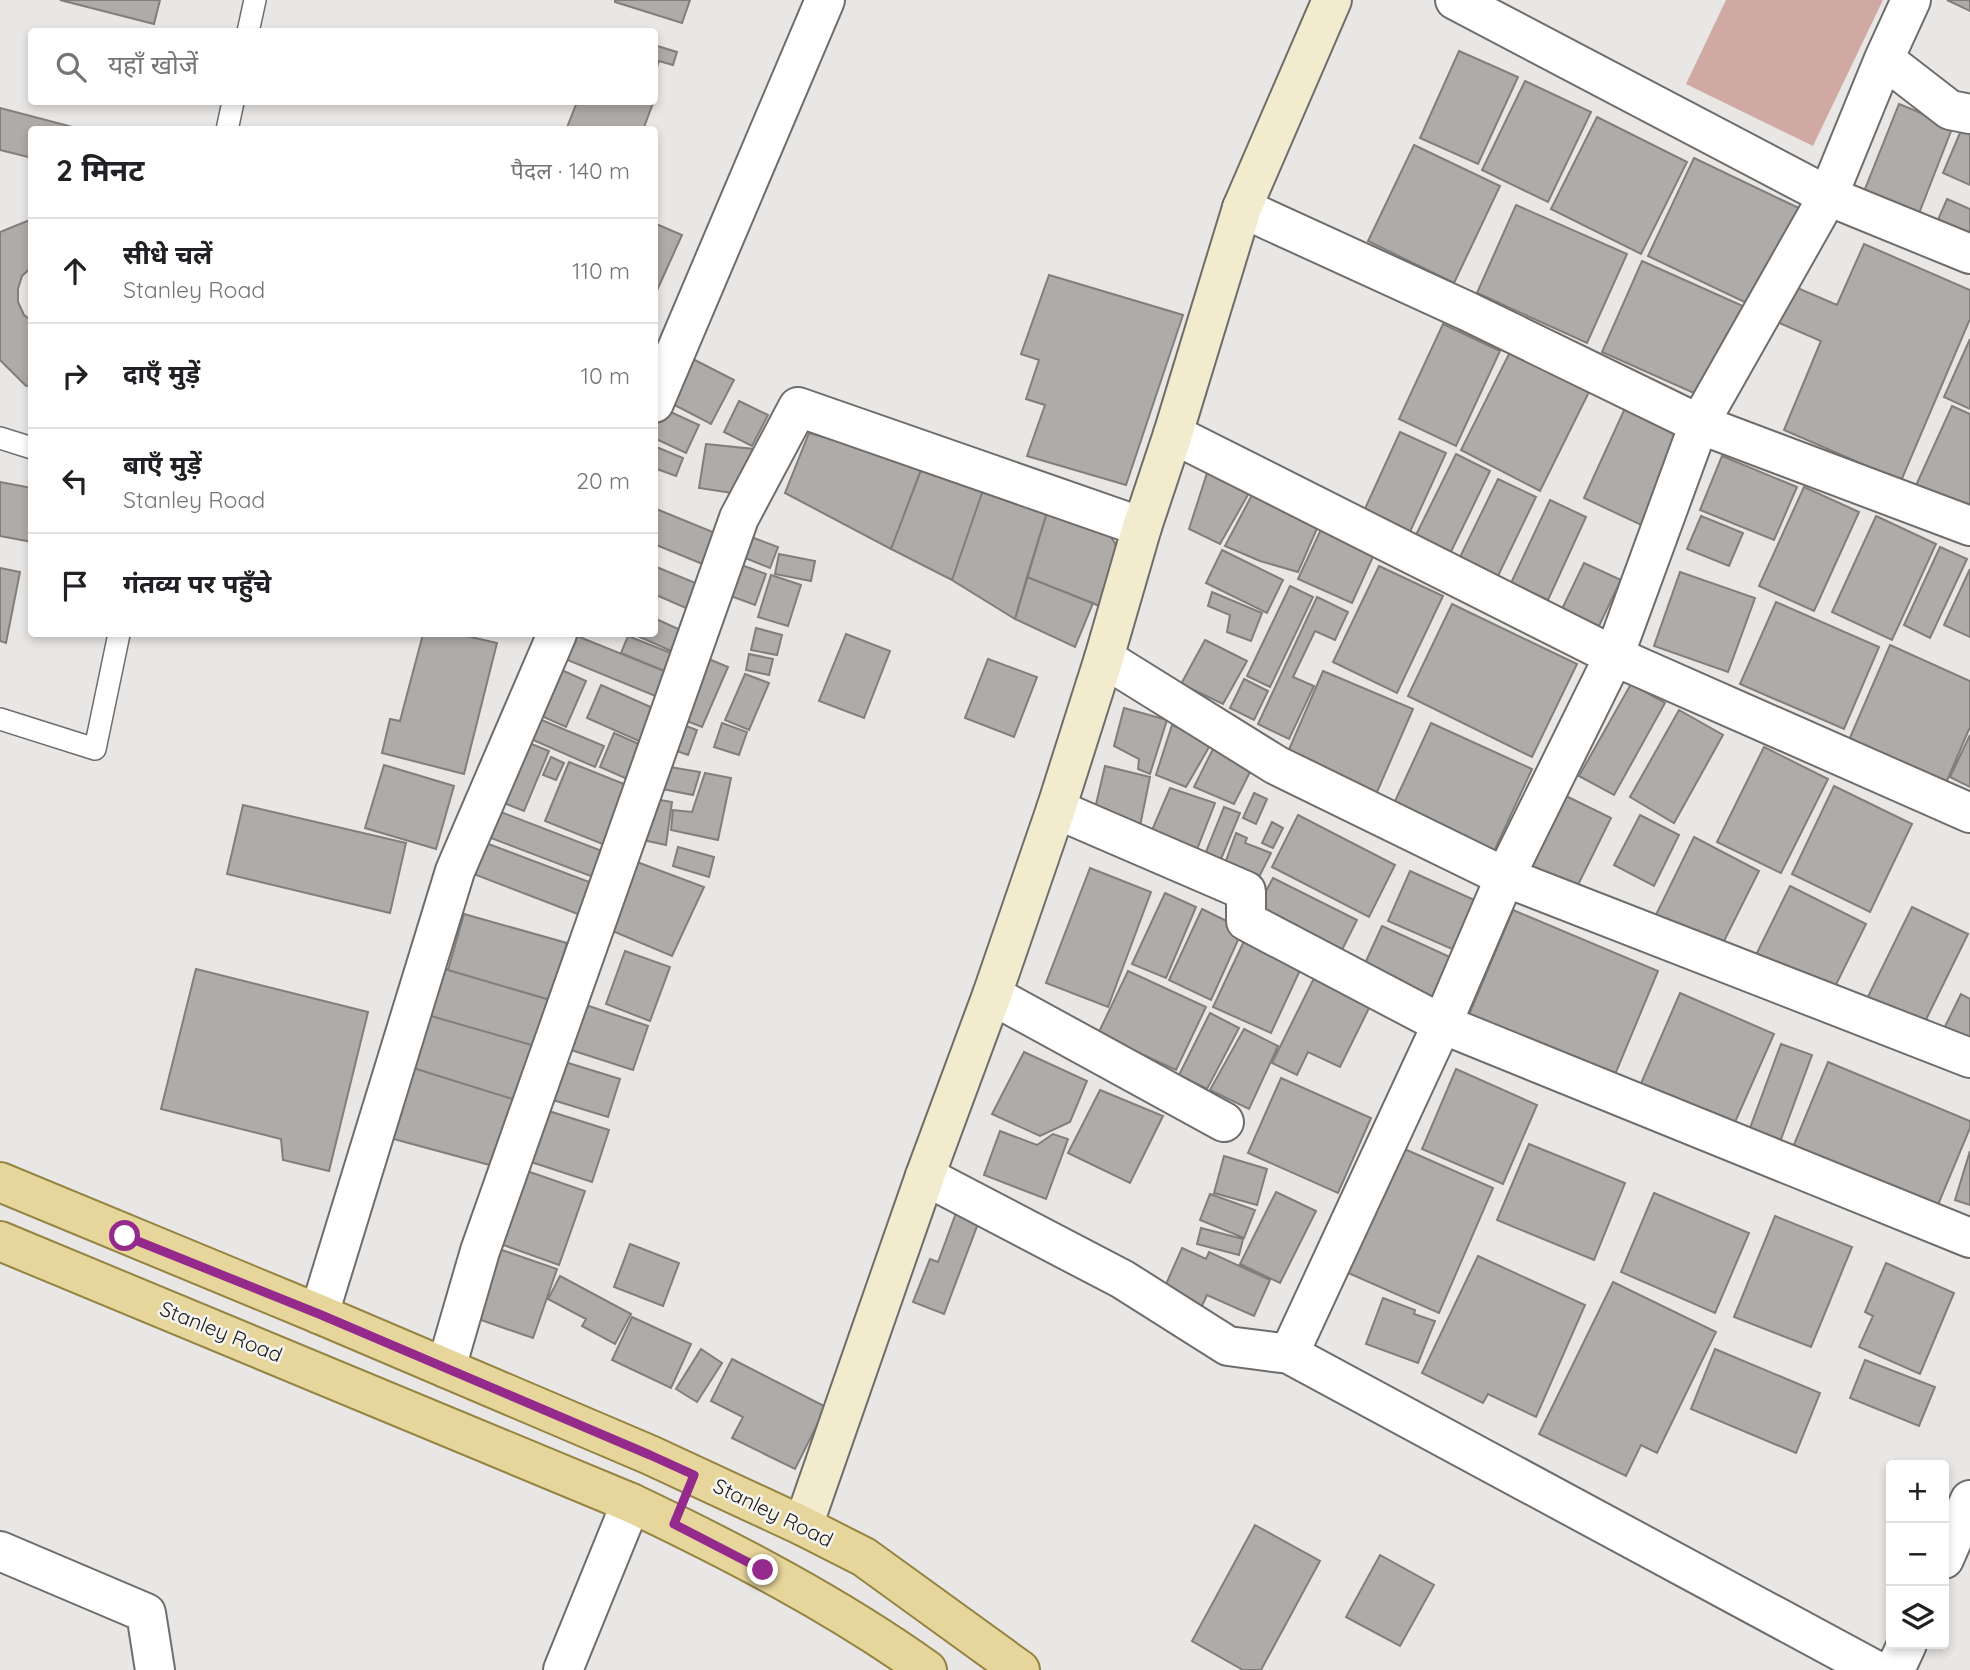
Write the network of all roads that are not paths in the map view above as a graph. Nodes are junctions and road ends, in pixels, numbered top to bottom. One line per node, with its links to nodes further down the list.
1 (255, 0): 6 (lane)
2 (825, 0): 14 (street)
3 (1332, 0): 12 (street)
4 (1455, 0): 11 (street)
5 (1911, 0): 7 (street)
6 (249, 28)
7 (1884, 59): 9 (street); 11 (street)
8 (232, 105): 10 (lane)
9 (1970, 114)
10 (228, 126)
11 (1828, 196): 13 (street); 15 (street)
12 (1242, 208): 15 (street); 16 (street)
13 (1970, 254)
14 (658, 394)
15 (1699, 424): 19 (street); 23 (street)
16 (1173, 434): 20 (street); 23 (street)
17 (0, 439): 18 (lane)
18 (28, 447)
19 (1970, 526)
20 (1142, 527): 24 (street); 39 (street)
21 (118, 637): 25 (lane)
22 (556, 637): 37 (street)
23 (1614, 656): 27 (street); 28 (street)
24 (1104, 657): 26 (street); 28 (street)
25 (0, 719)
26 (1056, 809): 29 (street); 30 (street)
27 (1970, 813)
28 (1505, 877): 30 (street); 31 (street)
29 (992, 995): 32 (street); 33 (street)
30 (1442, 1024): 35 (street); 38 (street)
31 (1970, 1058)
32 (1224, 1122)
33 (925, 1176): 38 (street); 44 (street)
34 (0, 1182): 37 (main road, Stanley Road)
35 (1970, 1238)
36 (0, 1241): 42 (main road, Stanley Road)
37 (319, 1314): 39 (main road, Stanley Road)
38 (1289, 1354): 52 (street)
39 (446, 1368): 40 (main road, Stanley Road)
40 (694, 1475): 43 (main road); 44 (main road, Stanley Road)
41 (1970, 1500): 45 (street)
42 (631, 1503): 43 (main road, Stanley Road); 49 (street)
43 (674, 1524): 50 (main road, Stanley Road)
44 (803, 1526): 51 (main road, Stanley Road)
45 (1949, 1548)
46 (0, 1552): 48 (street)
47 (1905, 1649): 53 (street)
48 (155, 1670)
49 (563, 1670)
50 (927, 1670)
51 (1020, 1670)
52 (1875, 1670)
53 (1895, 1670)

